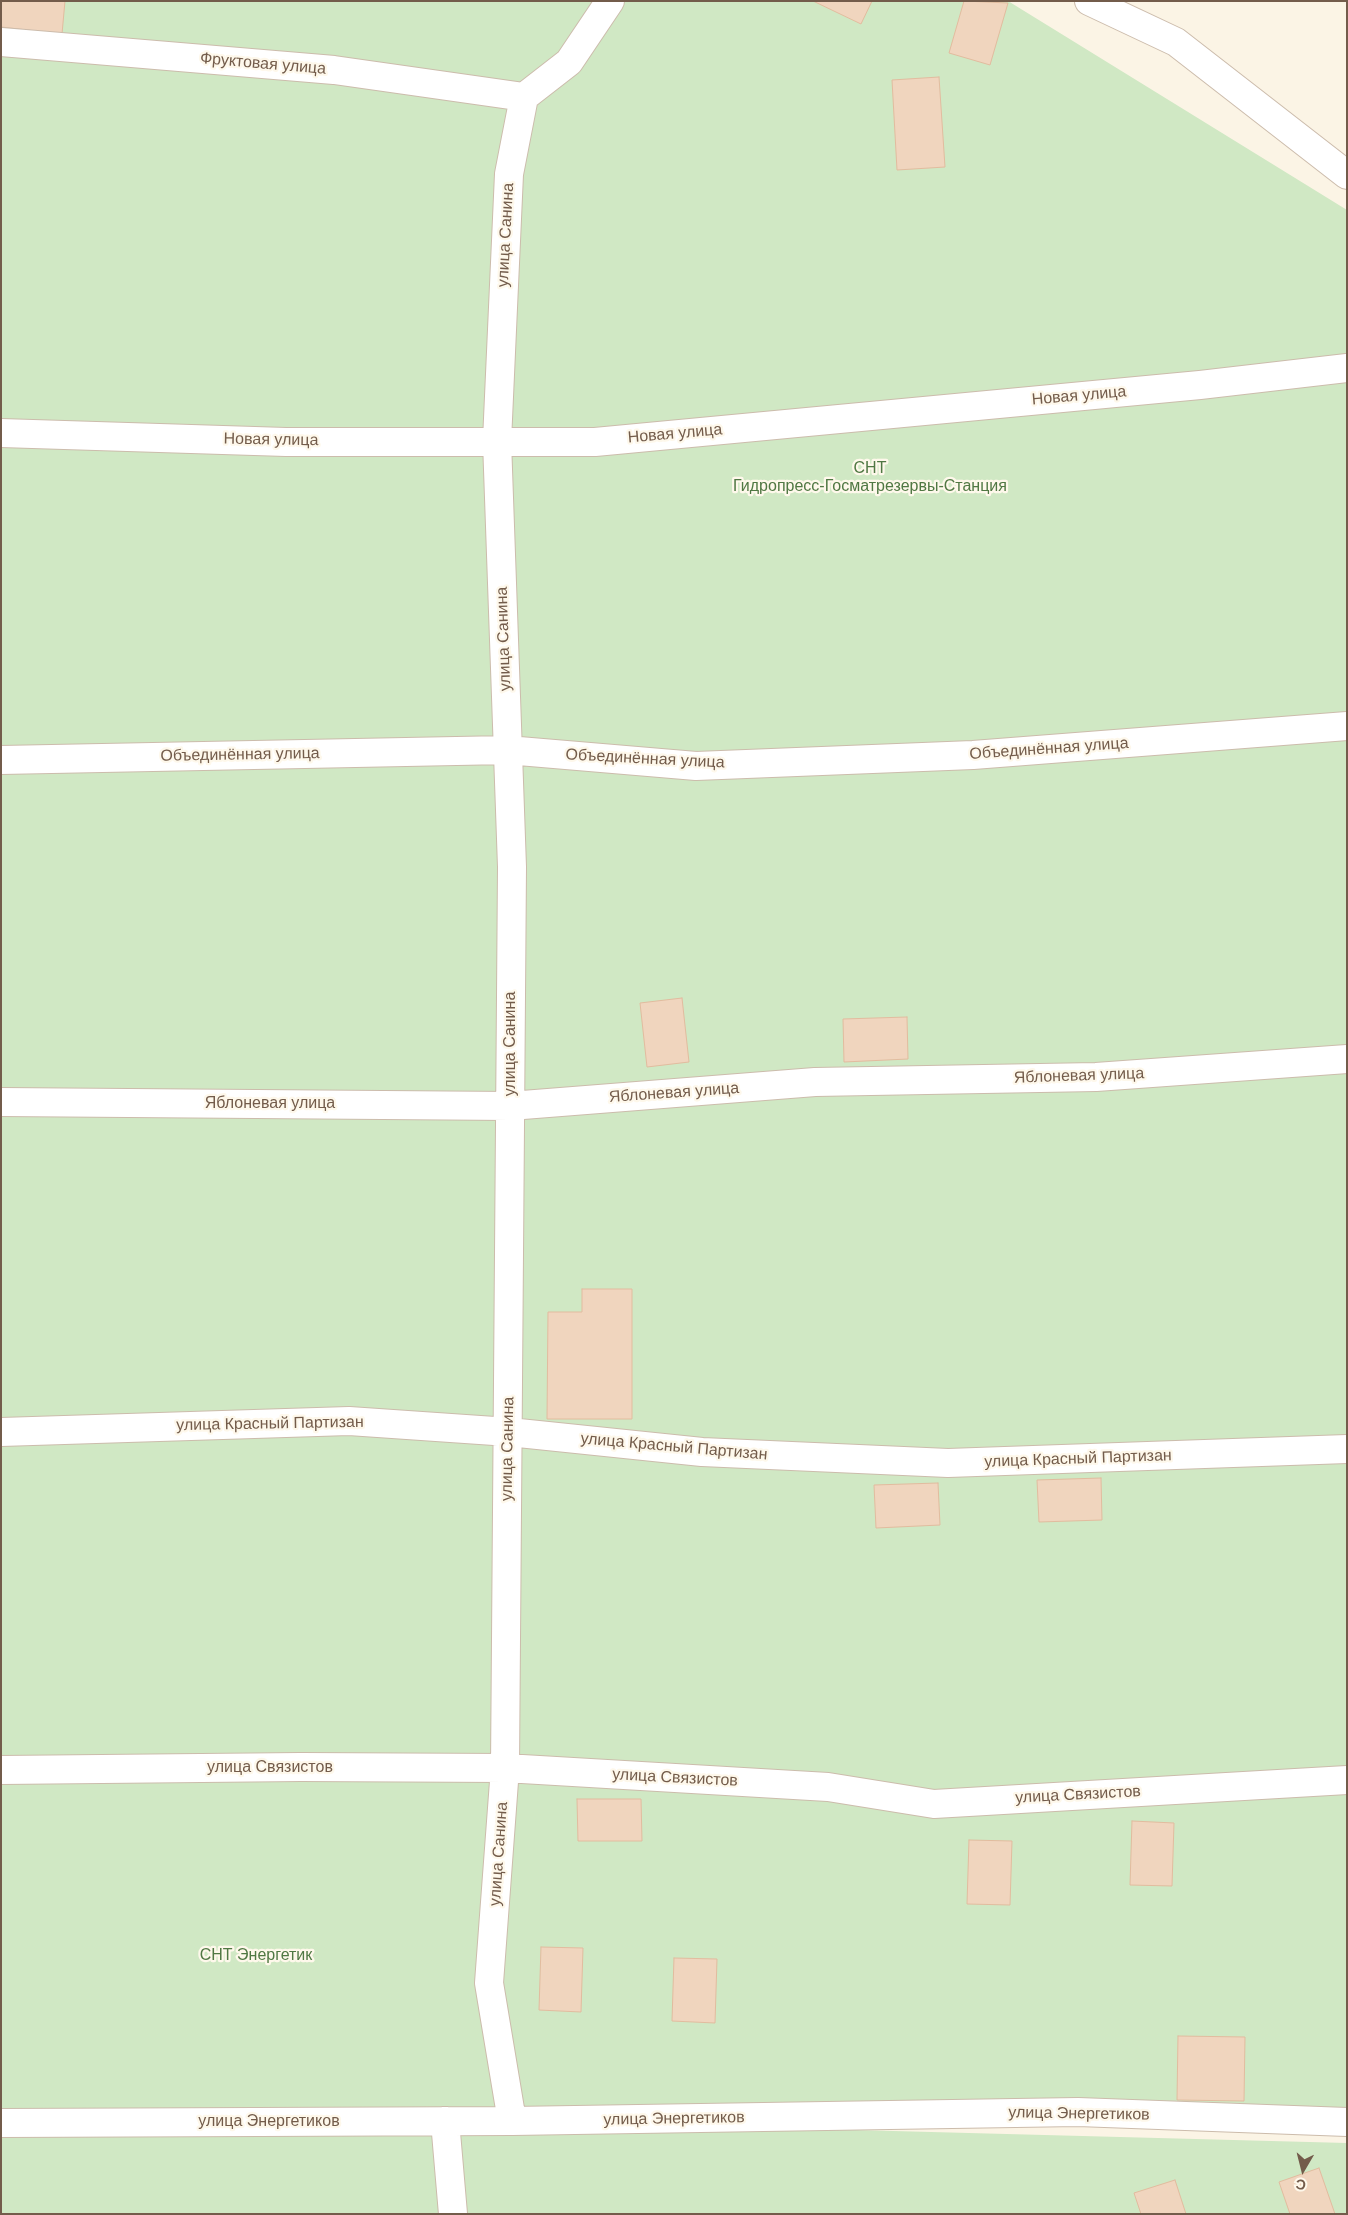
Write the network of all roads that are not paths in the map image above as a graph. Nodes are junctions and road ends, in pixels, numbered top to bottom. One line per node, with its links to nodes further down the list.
1 (610, 1): 4 (street)
2 (1089, 1): 5 (street)
3 (1, 42): 4 (street, Фруктовая улица)
4 (524, 98): 8 (street, улица Санина)
5 (1347, 175)
6 (1347, 368): 8 (street, Новая улица)
7 (1, 433): 8 (street, Новая улица)
8 (496, 441): 10 (street, улица Санина)
9 (1347, 726): 10 (street, Объединённая улица)
10 (507, 750): 11 (street, Объединённая улица); 14 (street, улица Санина)
11 (1, 760)
12 (1347, 1059): 14 (street, Яблоневая улица)
13 (1, 1102): 14 (street, Яблоневая улица)
14 (510, 1106): 16 (street, улица Санина)
15 (1, 1432): 16 (street, улица Красный Партизан)
16 (509, 1432): 17 (street, улица Красный Партизан); 18 (street, улица Санина)
17 (1347, 1449)
18 (505, 1768): 19 (street, улица Связистов); 20 (street, улица Связистов); 21 (street, улица Санина)
19 (1, 1770)
20 (1347, 1780)
21 (512, 2121): 22 (street, улица Энергетиков); 23 (street, улица Энергетиков)
22 (445, 2122): 24 (street, улица Энергетиков); 25 (street)
23 (1347, 2122)
24 (1, 2123)
25 (453, 2214)

